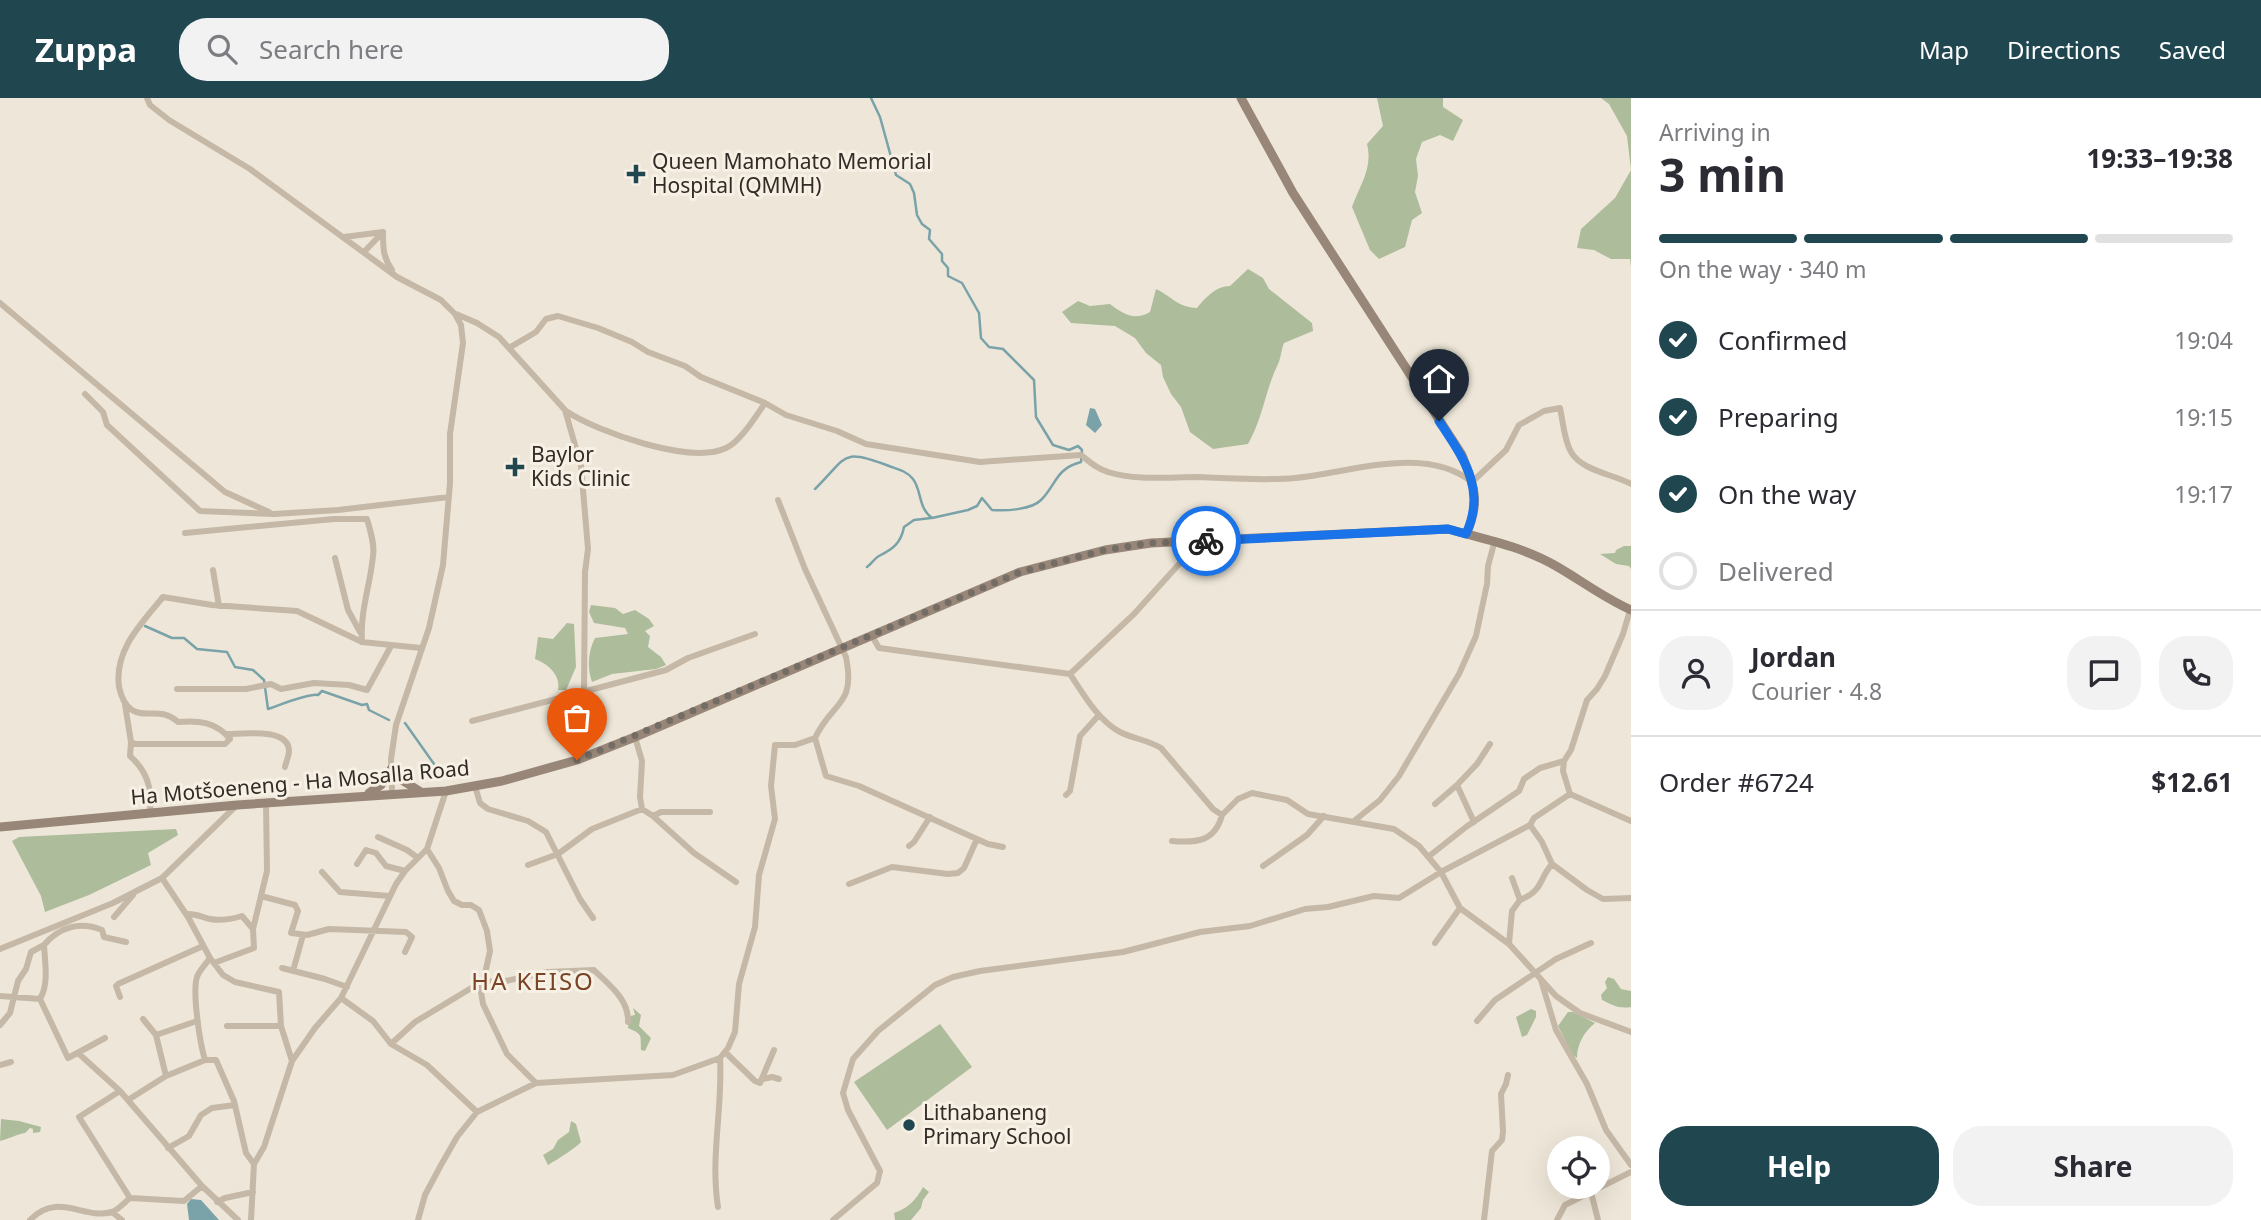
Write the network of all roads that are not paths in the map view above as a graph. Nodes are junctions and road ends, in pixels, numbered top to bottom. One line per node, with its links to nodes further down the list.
1 (147, 98): 4 (street)
2 (1241, 98): 13 (main road)
3 (383, 232): 4 (street); 5 (street); 6 (street)
4 (344, 237): 5 (street)
5 (364, 252): 6 (street)
6 (397, 277): 8 (street)
7 (0, 303): 17 (street)
8 (455, 314): 9 (street); 15 (street)
9 (509, 348): 11 (street); 12 (street)
10 (85, 394): 17 (street)
11 (765, 403): 12 (street); 13 (street)
12 (565, 410): 35 (street)
13 (1472, 482): 14 (street); 19 (main road)
14 (1631, 484)
15 (449, 497): 17 (street); 31 (street)
16 (778, 500): 32 (street)
17 (274, 514)
18 (185, 533): 26 (street)
19 (1466, 534): 20 (main road, Ha Motšoeneng - Ha Mosalla Road); 21 (main road, Ha Motšoeneng - Ha Mosalla Road)
20 (1495, 540): 25 (main road, Ha Motšoeneng - Ha Mosalla Road); 66 (street)
21 (1189, 542): 28 (main road, Ha Motšoeneng - Ha Mosalla Road); 33 (street)
22 (335, 558): 26 (street)
23 (213, 570): 24 (street)
24 (219, 606): 29 (street); 36 (street)
25 (1630, 610): 44 (street)
26 (361, 633): 29 (street)
27 (755, 634): 35 (street)
28 (872, 636): 32 (main road, Ha Motšoeneng - Ha Mosalla Road); 33 (street)
29 (362, 642): 30 (street)
30 (391, 646): 31 (street); 34 (street)
31 (421, 648): 46 (street)
32 (842, 649): 40 (main road, Ha Motšoeneng - Ha Mosalla Road); 41 (street)
33 (1070, 674): 37 (street)
34 (177, 689)
35 (584, 692): 38 (street)
36 (125, 704): 39 (street); 42 (street)
37 (1099, 715): 53 (street); 61 (street)
38 (472, 721)
39 (226, 734): 42 (street); 45 (street)
40 (635, 737): 48 (main road, Ha Motšoeneng - Ha Mosalla Road); 58 (street)
41 (815, 738): 64 (street); 135 (street)
42 (131, 742): 60 (street)
43 (1490, 744): 47 (street)
44 (1564, 761): 52 (street); 67 (street)
45 (285, 767)
46 (392, 768): 50 (main road); 51 (street); 54 (main road)
47 (1457, 785): 56 (street); 67 (street)
48 (475, 786): 49 (main road, Ha Motšoeneng - Ha Mosalla Road); 76 (street)
49 (446, 791): 50 (main road, Ha Motšoeneng - Ha Mosalla Road); 75 (street)
50 (421, 792): 51 (main road, Ha Motšoeneng - Ha Mosalla Road)
51 (392, 793): 54 (main road, Ha Motšoeneng - Ha Mosalla Road)
52 (1570, 794): 65 (street); 68 (street)
53 (1066, 795)
54 (365, 796): 55 (main road, Ha Motšoeneng - Ha Mosalla Road)
55 (266, 803): 57 (main road, Ha Motšoeneng - Ha Mosalla Road); 92 (street)
56 (1435, 804)
57 (237, 805): 60 (main road, Ha Motšoeneng - Ha Mosalla Road); 86 (street)
58 (642, 809): 62 (street); 76 (street)
59 (710, 812): 62 (street)
60 (150, 813): 69 (main road, Ha Motšoeneng - Ha Mosalla Road)
61 (1222, 815): 63 (street); 72 (street)
62 (653, 816): 88 (street)
63 (1324, 816): 66 (street); 82 (street)
64 (930, 817): 71 (street); 73 (street)
65 (1630, 819)
66 (1354, 821): 78 (street)
67 (1474, 822): 78 (street)
68 (1530, 825): 80 (street); 85 (street)
69 (0, 827)
70 (378, 837): 77 (street)
71 (977, 839): 74 (street); 89 (street)
72 (1172, 841)
73 (909, 846)
74 (1003, 847)
75 (427, 849): 77 (street); 115 (street)
76 (558, 854): 81 (street); 98 (street)
77 (418, 858): 83 (street)
78 (1428, 858): 85 (street)
79 (358, 864): 83 (street)
80 (1552, 864): 93 (street); 94 (street)
81 (528, 865)
82 (1263, 866)
83 (405, 871): 91 (street)
84 (322, 872): 91 (street)
85 (1441, 872): 95 (street); 167 (street)
86 (162, 878): 90 (street); 96 (street)
87 (1512, 878): 94 (street)
88 (736, 882)
89 (849, 884)
90 (136, 891): 97 (street); 108 (street)
91 (389, 896): 100 (street)
92 (261, 897): 99 (street); 101 (street)
93 (1631, 898)
94 (1520, 900): 105 (street)
95 (1460, 908): 103 (street); 105 (street)
96 (186, 914): 99 (street); 107 (street)
97 (114, 917)
98 (593, 918)
99 (253, 929): 110 (street)
100 (374, 931): 101 (street); 109 (street); 116 (street)
101 (303, 935): 112 (street)
102 (126, 942): 106 (street)
103 (1435, 943)
104 (1591, 943): 113 (street)
105 (1509, 944): 113 (street)
106 (44, 945): 118 (street); 121 (street)
107 (204, 946): 110 (street); 119 (street)
108 (0, 949)
109 (405, 952)
110 (212, 961): 123 (street); 128 (street)
111 (282, 968): 112 (street)
112 (293, 971): 116 (street)
113 (1535, 973): 114 (street); 125 (street)
114 (1541, 980): 129 (street); 151 (street)
115 (483, 981): 124 (street); 132 (street); 144 (street)
116 (346, 987): 120 (street)
117 (0, 996): 118 (street)
118 (13, 997): 121 (street); 126 (street)
119 (120, 997)
120 (341, 998): 132 (street); 137 (street)
121 (40, 999): 134 (street)
122 (143, 1019): 130 (street)
123 (197, 1021): 130 (street); 136 (street)
124 (628, 1021)
125 (1477, 1021)
126 (0, 1025)
127 (227, 1026): 128 (street)
128 (281, 1026): 137 (street)
129 (1631, 1032)
130 (156, 1035): 141 (street)
131 (105, 1038): 134 (street)
132 (391, 1044): 148 (street)
133 (774, 1050): 142 (street)
134 (78, 1053): 145 (street)
135 (722, 1055): 142 (street); 144 (street); 160 (street)
136 (205, 1060): 141 (street); 147 (street)
137 (292, 1061): 150 (street)
138 (11, 1062): 139 (street)
139 (0, 1065)
140 (1508, 1074): 168 (street)
141 (166, 1076): 146 (street)
142 (763, 1079): 143 (street)
143 (779, 1079)
144 (536, 1083): 148 (street)
145 (120, 1091): 146 (street); 156 (street)
146 (128, 1100): 149 (street)
147 (235, 1105): 149 (street); 150 (street)
148 (478, 1112): 166 (street)
149 (168, 1149): 154 (street)
150 (254, 1164): 155 (street)
151 (1631, 1166)
152 (1631, 1172): 153 (street)
153 (1610, 1182)
154 (202, 1186): 156 (street); 159 (street)
155 (253, 1192): 159 (street); 165 (street)
156 (130, 1198): 161 (street)
157 (1578, 1199): 169 (street)
158 (1593, 1199): 170 (street)
159 (217, 1202): 164 (street)
160 (718, 1207)
161 (112, 1212): 162 (street); 163 (street)
162 (30, 1220)
163 (122, 1220)
164 (238, 1220)
165 (251, 1220)
166 (418, 1220)
167 (833, 1220)
168 (1484, 1220)
169 (1557, 1220)
170 (1598, 1220)

